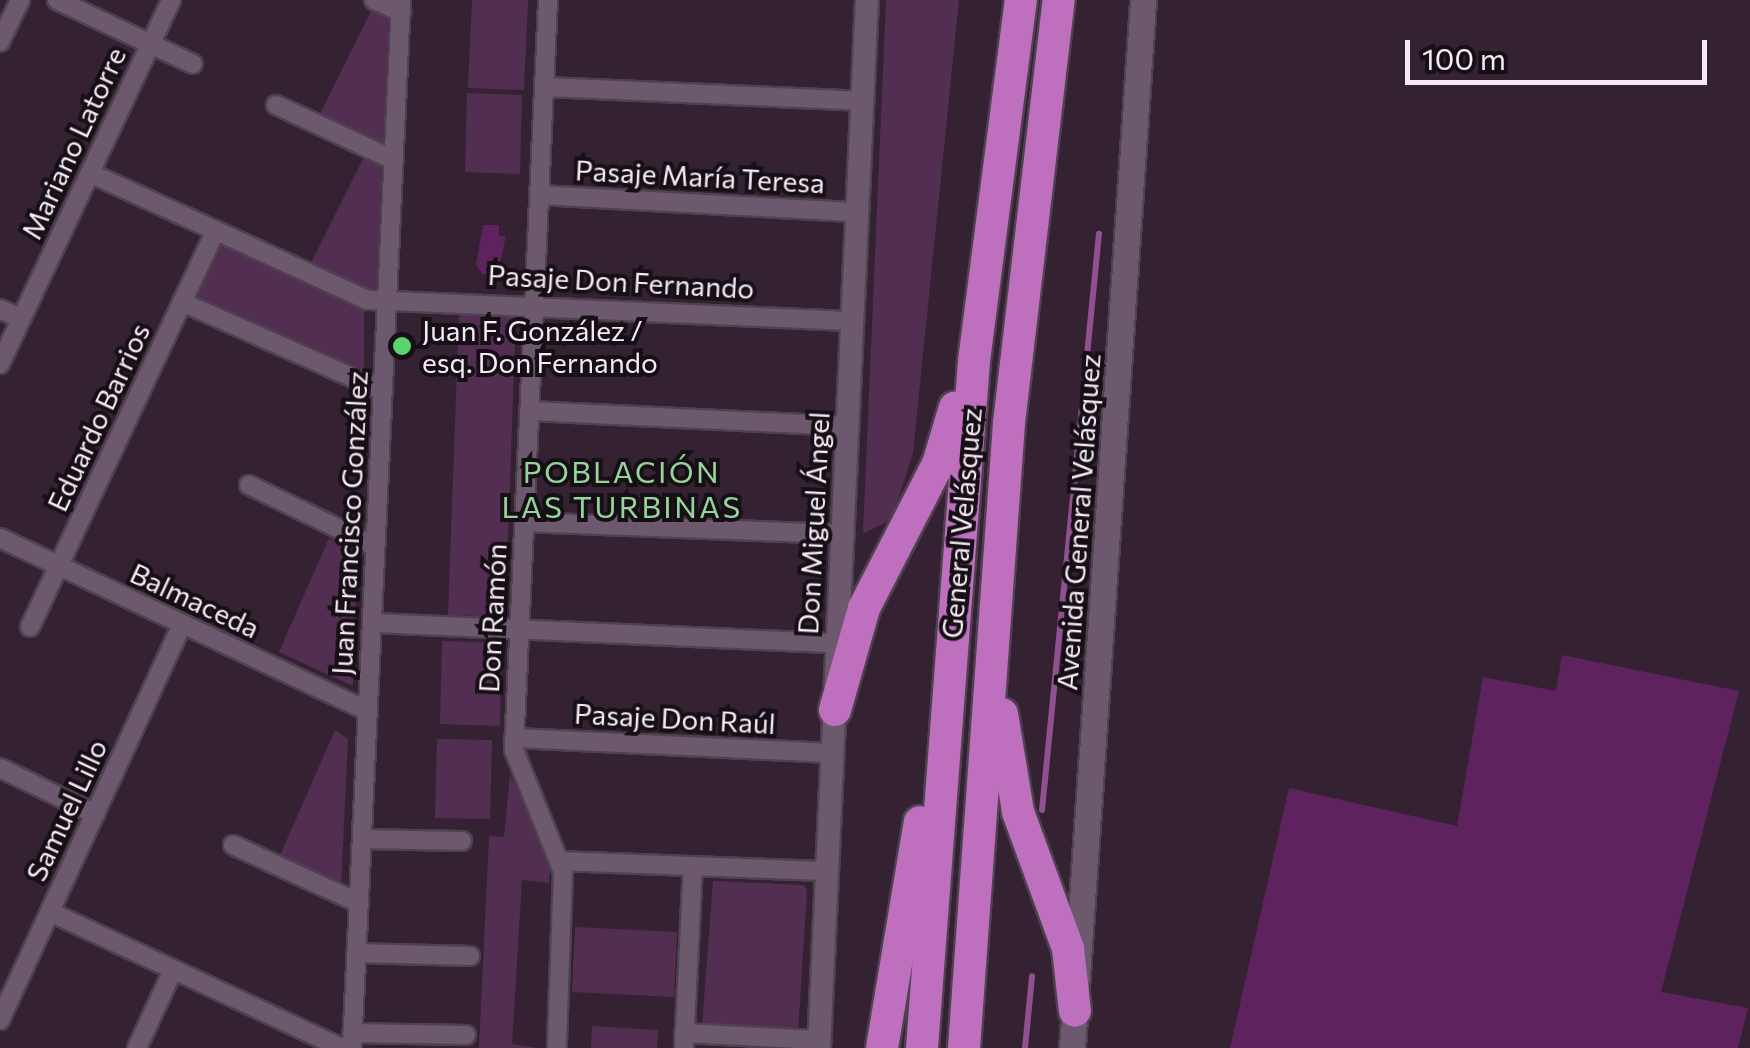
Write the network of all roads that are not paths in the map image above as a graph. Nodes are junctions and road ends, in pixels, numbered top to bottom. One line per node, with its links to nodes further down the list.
1 (20, 0): 11 (street)
2 (57, 0): 12 (street)
3 (171, 0): 12 (street, Mariano Latorre)
4 (374, 0): 10 (street)
5 (548, 0): 14 (street, Don Ramón)
6 (867, 0): 15 (street, Don Miguel Ángel)
7 (1021, 0): 22 (highway, General Velásquez)
8 (1059, 0): 44 (highway, General Velásquez)
9 (1143, 0): 63 (main road, Avenida General Velásquez)
10 (401, 6): 17 (street, Juan Francisco González)
11 (0, 42)
12 (150, 44): 13 (street); 18 (street, Mariano Latorre)
13 (193, 64)
14 (544, 87): 15 (street); 19 (street, Don Ramón)
15 (863, 101): 20 (street, Don Miguel Ángel)
16 (276, 105): 17 (street)
17 (394, 160): 23 (street, Juan Francisco González)
18 (90, 173): 21 (street, Pasaje Don Fernando); 27 (street, Mariano Latorre)
19 (539, 195): 20 (street, Pasaje María Teresa); 25 (street, Don Ramón)
20 (858, 212): 28 (street, Don Miguel Ángel)
21 (216, 230): 23 (street, Pasaje Don Fernando); 24 (street, Eduardo Barrios)
22 (987, 246): 45 (highway, General Velásquez); 46 (highway)
23 (387, 300): 25 (street, Pasaje Don Fernando); 30 (street, Juan Francisco González)
24 (182, 302): 30 (street); 38 (street, Eduardo Barrios)
25 (534, 305): 28 (street, Pasaje Don Fernando); 31 (street, Don Ramón)
26 (0, 309): 27 (street)
27 (21, 319): 29 (street, Mariano Latorre)
28 (852, 320): 32 (street, Don Miguel Ángel)
29 (0, 364)
30 (382, 391): 37 (street, Juan Francisco González)
31 (529, 411): 32 (street); 34 (street, Don Ramón)
32 (848, 426): 35 (street, Don Miguel Ángel)
33 (249, 485): 37 (street)
34 (524, 522): 35 (street); 42 (street, Don Ramón)
35 (842, 534): 43 (street, Don Miguel Ángel)
36 (0, 538): 38 (street, Balmaceda)
37 (374, 546): 40 (street, Juan Francisco González)
38 (58, 565): 39 (street, Balmaceda); 41 (street, Eduardo Barrios)
39 (182, 624): 47 (street, Balmaceda); 51 (street, Samuel Lillo)
40 (372, 624): 42 (street); 47 (street, Juan Francisco González)
41 (30, 627)
42 (519, 630): 43 (street); 48 (street, Don Ramón)
43 (837, 643): 46 (street, Don Miguel Ángel)
44 (992, 646): 63 (highway); 73 (highway, General Velásquez)
45 (946, 705): 71 (highway); 72 (highway, General Velásquez)
46 (835, 710): 49 (street, Don Miguel Ángel)
47 (368, 711): 52 (street, Juan Francisco González)
48 (514, 738): 49 (street, Pasaje Don Raúl); 55 (street, Don Ramón)
49 (832, 752): 57 (street, Don Miguel Ángel)
50 (0, 768): 51 (street)
51 (95, 814): 59 (street, Samuel Lillo)
52 (362, 839): 53 (street); 58 (street, Juan Francisco González)
53 (462, 842)
54 (232, 845): 58 (street)
55 (561, 860): 56 (street); 70 (street, Don Ramón)
56 (693, 866): 57 (street); 66 (street)
57 (827, 870): 68 (street, Don Miguel Ángel)
58 (358, 903): 60 (street, Juan Francisco González)
59 (50, 912): 62 (street); 64 (street, Samuel Lillo)
60 (356, 953): 61 (street); 67 (street, Juan Francisco González)
61 (470, 956)
62 (173, 970): 67 (street); 69 (street)
63 (1074, 1011): 74 (main road, Avenida General Velásquez)
64 (0, 1020)
65 (466, 1034): 67 (street)
66 (684, 1041): 68 (street)
67 (349, 1043)
68 (819, 1044)
69 (136, 1048)
70 (557, 1048)
71 (882, 1048)
72 (922, 1048)
73 (964, 1048)
74 (1072, 1048)

